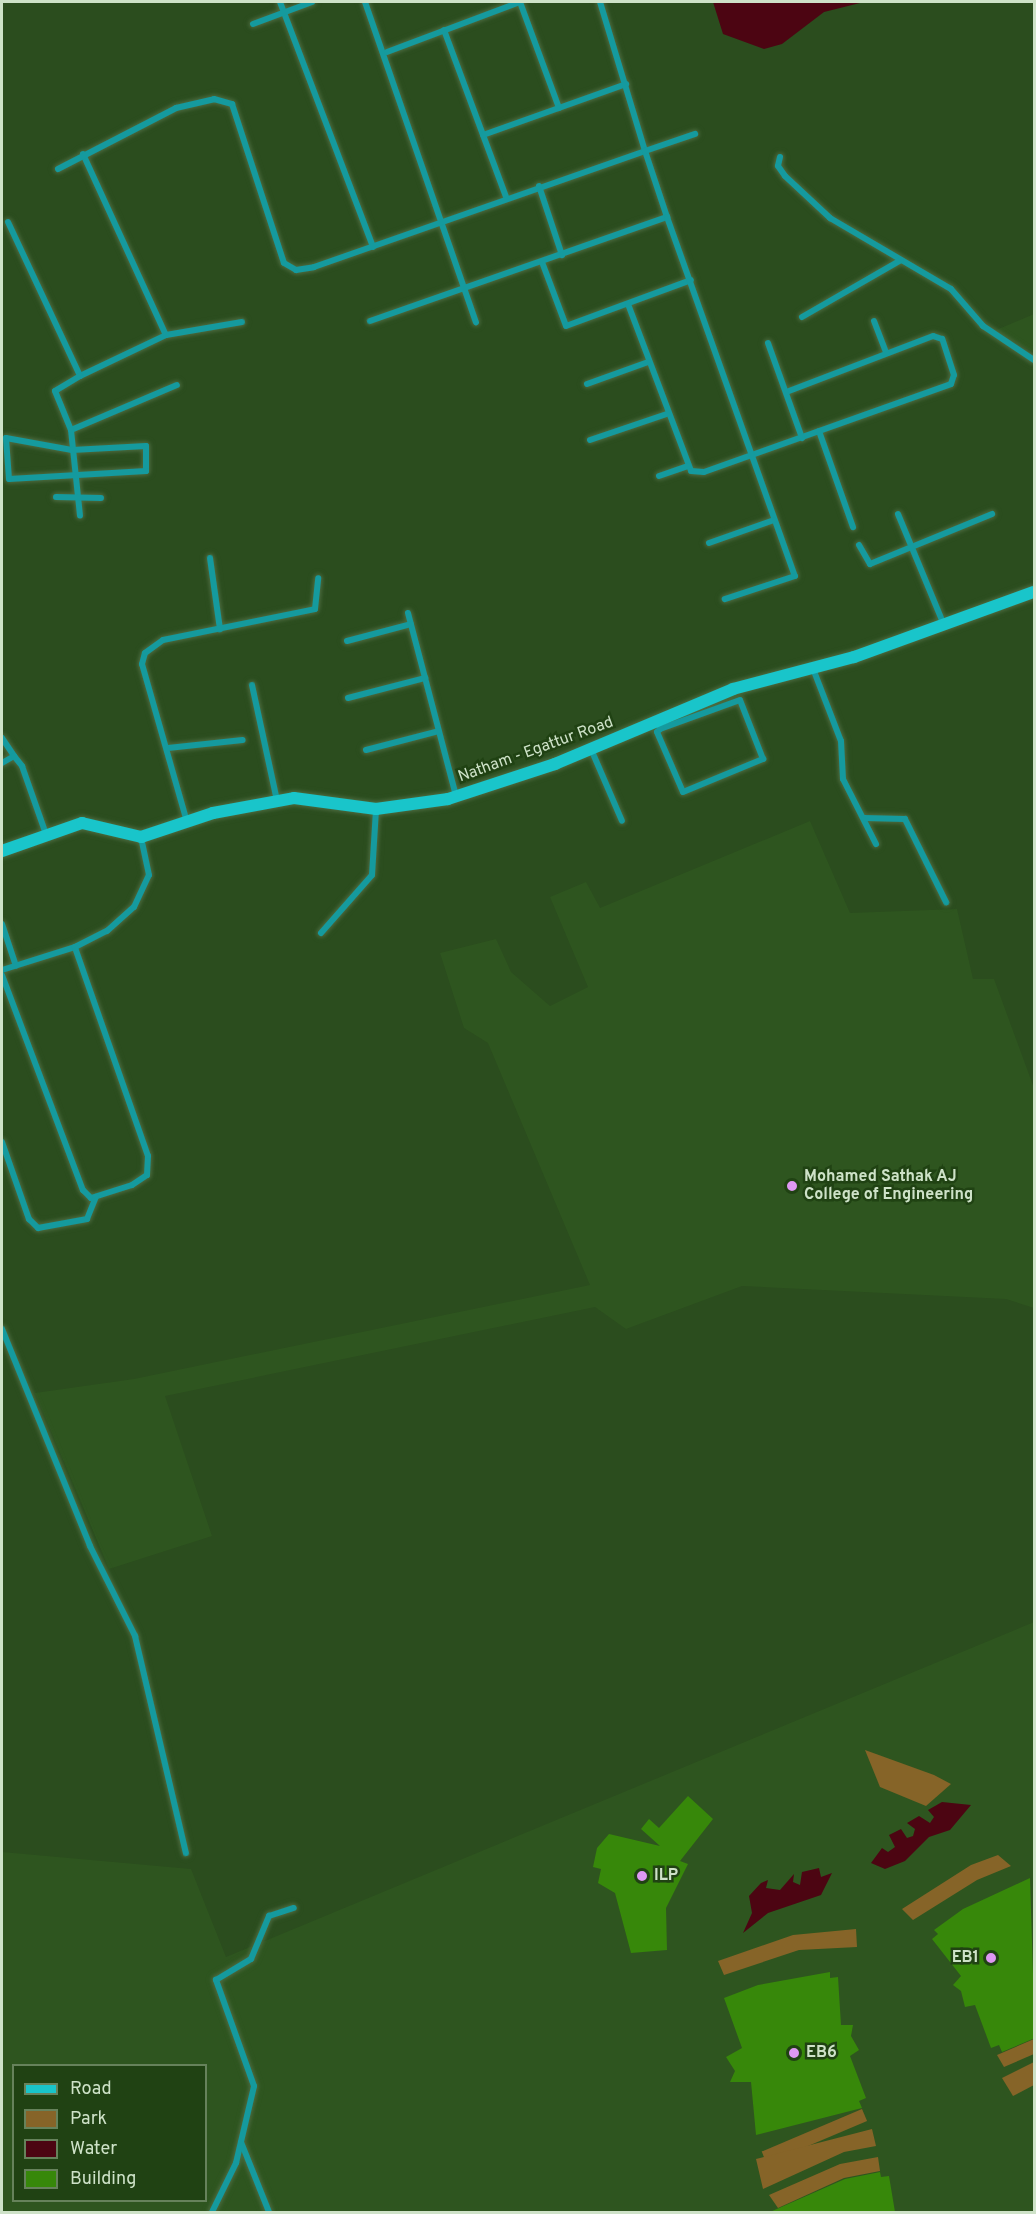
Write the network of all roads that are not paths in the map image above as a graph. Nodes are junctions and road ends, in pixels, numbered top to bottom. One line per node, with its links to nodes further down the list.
1 (280, 2): 6 (street)
2 (312, 2): 6 (street)
3 (365, 2): 9 (street)
4 (520, 2): 8 (street); 11 (street)
5 (600, 2): 10 (street)
6 (284, 12): 7 (street); 23 (street)
7 (253, 24)
8 (444, 30): 9 (street); 13 (street)
9 (387, 52): 21 (street)
10 (626, 84): 11 (street); 14 (street)
11 (559, 108): 13 (street)
12 (695, 134): 14 (street)
13 (483, 135): 19 (street)
14 (645, 151): 18 (street); 20 (street)
15 (83, 153): 17 (street); 23 (street); 35 (street)
16 (780, 158): 25 (street)
17 (58, 169)
18 (539, 186): 19 (street); 24 (street)
19 (506, 197): 21 (street)
20 (667, 217): 24 (street); 27 (street)
21 (444, 221): 23 (street); 28 (street)
22 (8, 222): 40 (street)
23 (373, 247)
24 (562, 255): 26 (street)
25 (901, 260): 30 (street); 38 (street)
26 (542, 262): 28 (street); 29 (street)
27 (691, 280): 29 (street); 50 (street)
28 (465, 290): 31 (street); 32 (street)
29 (628, 304): 39 (street)
30 (802, 317)
31 (370, 321)
32 (476, 321)
33 (874, 321): 37 (street)
34 (242, 322): 35 (street)
35 (166, 334): 40 (street)
36 (768, 343): 43 (street)
37 (886, 353): 43 (street); 46 (street)
38 (1035, 360)
39 (648, 362): 41 (street); 44 (street)
40 (80, 376): 45 (street)
41 (587, 384)
42 (177, 385): 45 (street)
43 (786, 392): 47 (street)
44 (667, 414): 48 (street); 51 (street)
45 (71, 430): 49 (street)
46 (819, 431): 47 (street); 61 (street)
47 (802, 438): 50 (street)
48 (590, 440)
49 (72, 450): 52 (street); 52 (street); 52 (street)
50 (752, 455): 51 (street); 60 (street)
51 (688, 466): 53 (street)
52 (72, 471): 55 (street)
53 (659, 476)
54 (56, 497): 55 (street)
55 (77, 498): 56 (street); 59 (street)
56 (101, 498)
57 (898, 514): 64 (street)
58 (992, 514): 64 (street)
59 (80, 516)
60 (774, 520): 62 (street); 68 (street)
61 (853, 527)
62 (709, 543)
63 (859, 545): 64 (street)
64 (911, 547): 71 (street)
65 (210, 558): 72 (street)
66 (318, 578): 72 (street)
67 (1035, 592): 71 (street, Natham - Egattur Road)
68 (725, 599)
69 (408, 613): 70 (street)
70 (411, 624): 73 (street); 75 (street)
71 (944, 625): 74 (street, Natham - Egattur Road)
72 (220, 628): 83 (street)
73 (347, 641)
74 (812, 666): 77 (street, Natham - Egattur Road); 91 (street)
75 (425, 678): 78 (street); 80 (street)
76 (252, 685): 89 (street)
77 (735, 694): 79 (street, Natham - Egattur Road); 79 (street)
78 (348, 698)
79 (661, 724): 84 (street, Natham - Egattur Road)
80 (439, 731): 85 (street); 88 (street)
81 (2, 738): 86 (street)
82 (243, 741): 83 (street)
83 (168, 748): 93 (street)
84 (591, 749): 88 (street, Natham - Egattur Road); 92 (street)
85 (366, 750)
86 (14, 756): 87 (street); 94 (street)
87 (2, 763)
88 (456, 796): 90 (street, Natham - Egattur Road)
89 (277, 801): 90 (street, Natham - Egattur Road); 93 (street, Natham - Egattur Road)
90 (376, 809): 100 (street)
91 (864, 818): 96 (street); 98 (street)
92 (622, 820)
93 (187, 822): 95 (street, Natham - Egattur Road)
94 (46, 834): 95 (street); 97 (street)
95 (141, 837): 101 (street)
96 (876, 844)
97 (2, 851)
98 (946, 902)
99 (2, 924): 102 (street)
100 (321, 933)
101 (75, 947): 102 (street); 106 (street)
102 (16, 966): 103 (street)
103 (2, 970)
104 (2, 975): 106 (street)
105 (2, 1142): 106 (street)
106 (96, 1197)
107 (2, 1329): 108 (street)
108 (186, 1853)
109 (294, 1908): 110 (street)
110 (241, 2141): 111 (street); 112 (street)
111 (212, 2212)
112 (269, 2212)

